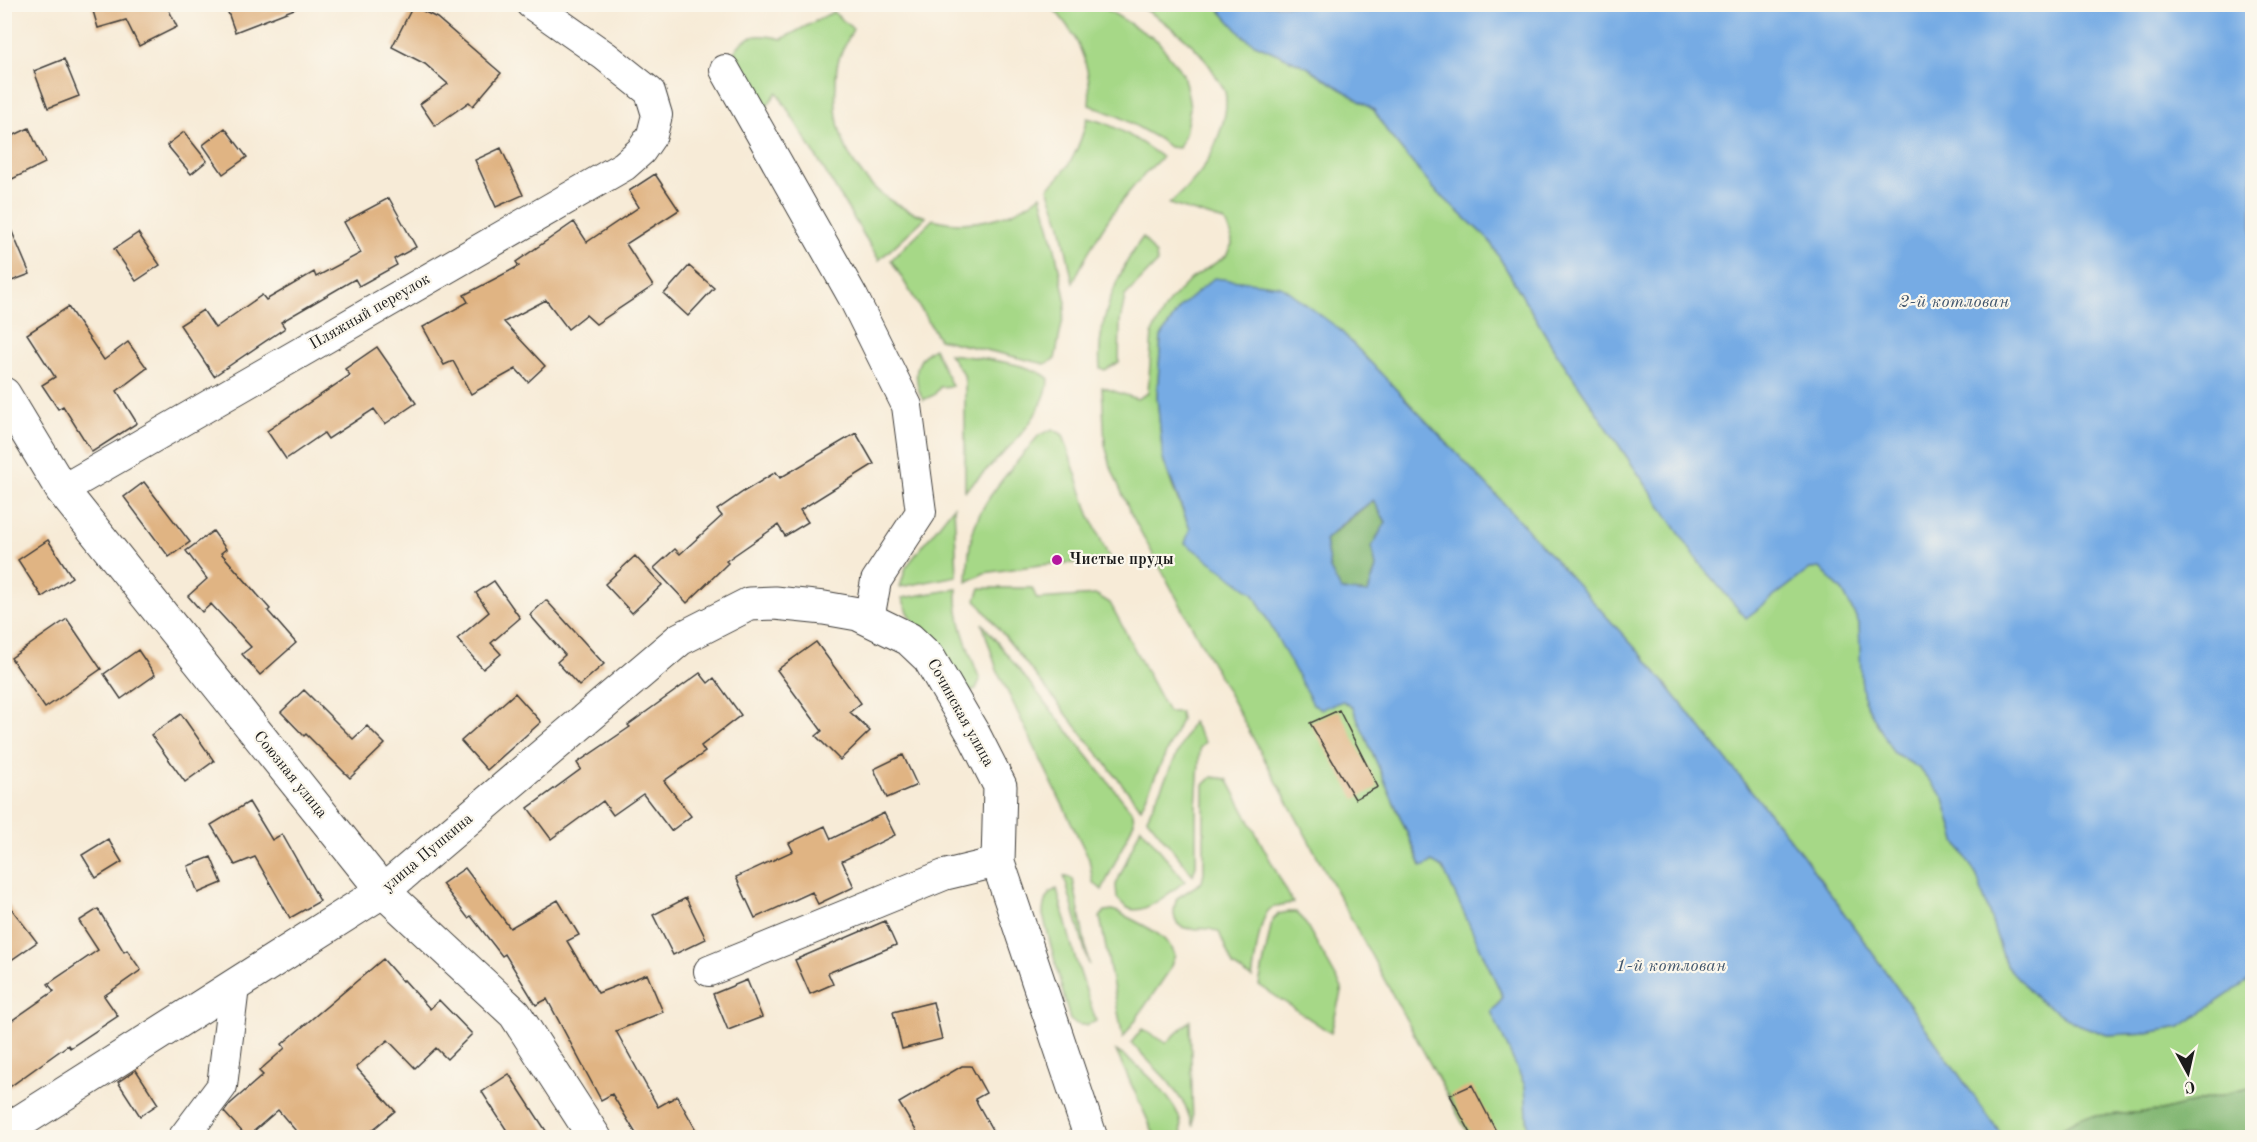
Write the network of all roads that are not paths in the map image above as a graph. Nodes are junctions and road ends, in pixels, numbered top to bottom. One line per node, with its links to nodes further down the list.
1 (531, 4): 4 (street, Пляжный переулок)
2 (725, 70): 5 (street)
3 (4, 394): 4 (street, Союзная улица)
4 (62, 490): 7 (street, Союзная улица)
5 (858, 615): 6 (street, Сочинская улица); 7 (street, улица Пушкина)
6 (998, 862): 8 (street); 13 (street, Сочинская улица)
7 (383, 891): 9 (street, улица Пушкина); 12 (street, Союзная улица)
8 (709, 971)
9 (234, 987): 10 (street, улица Пушкина); 11 (street)
10 (4, 1132)
11 (183, 1137)
12 (595, 1137)
13 (1091, 1137)

